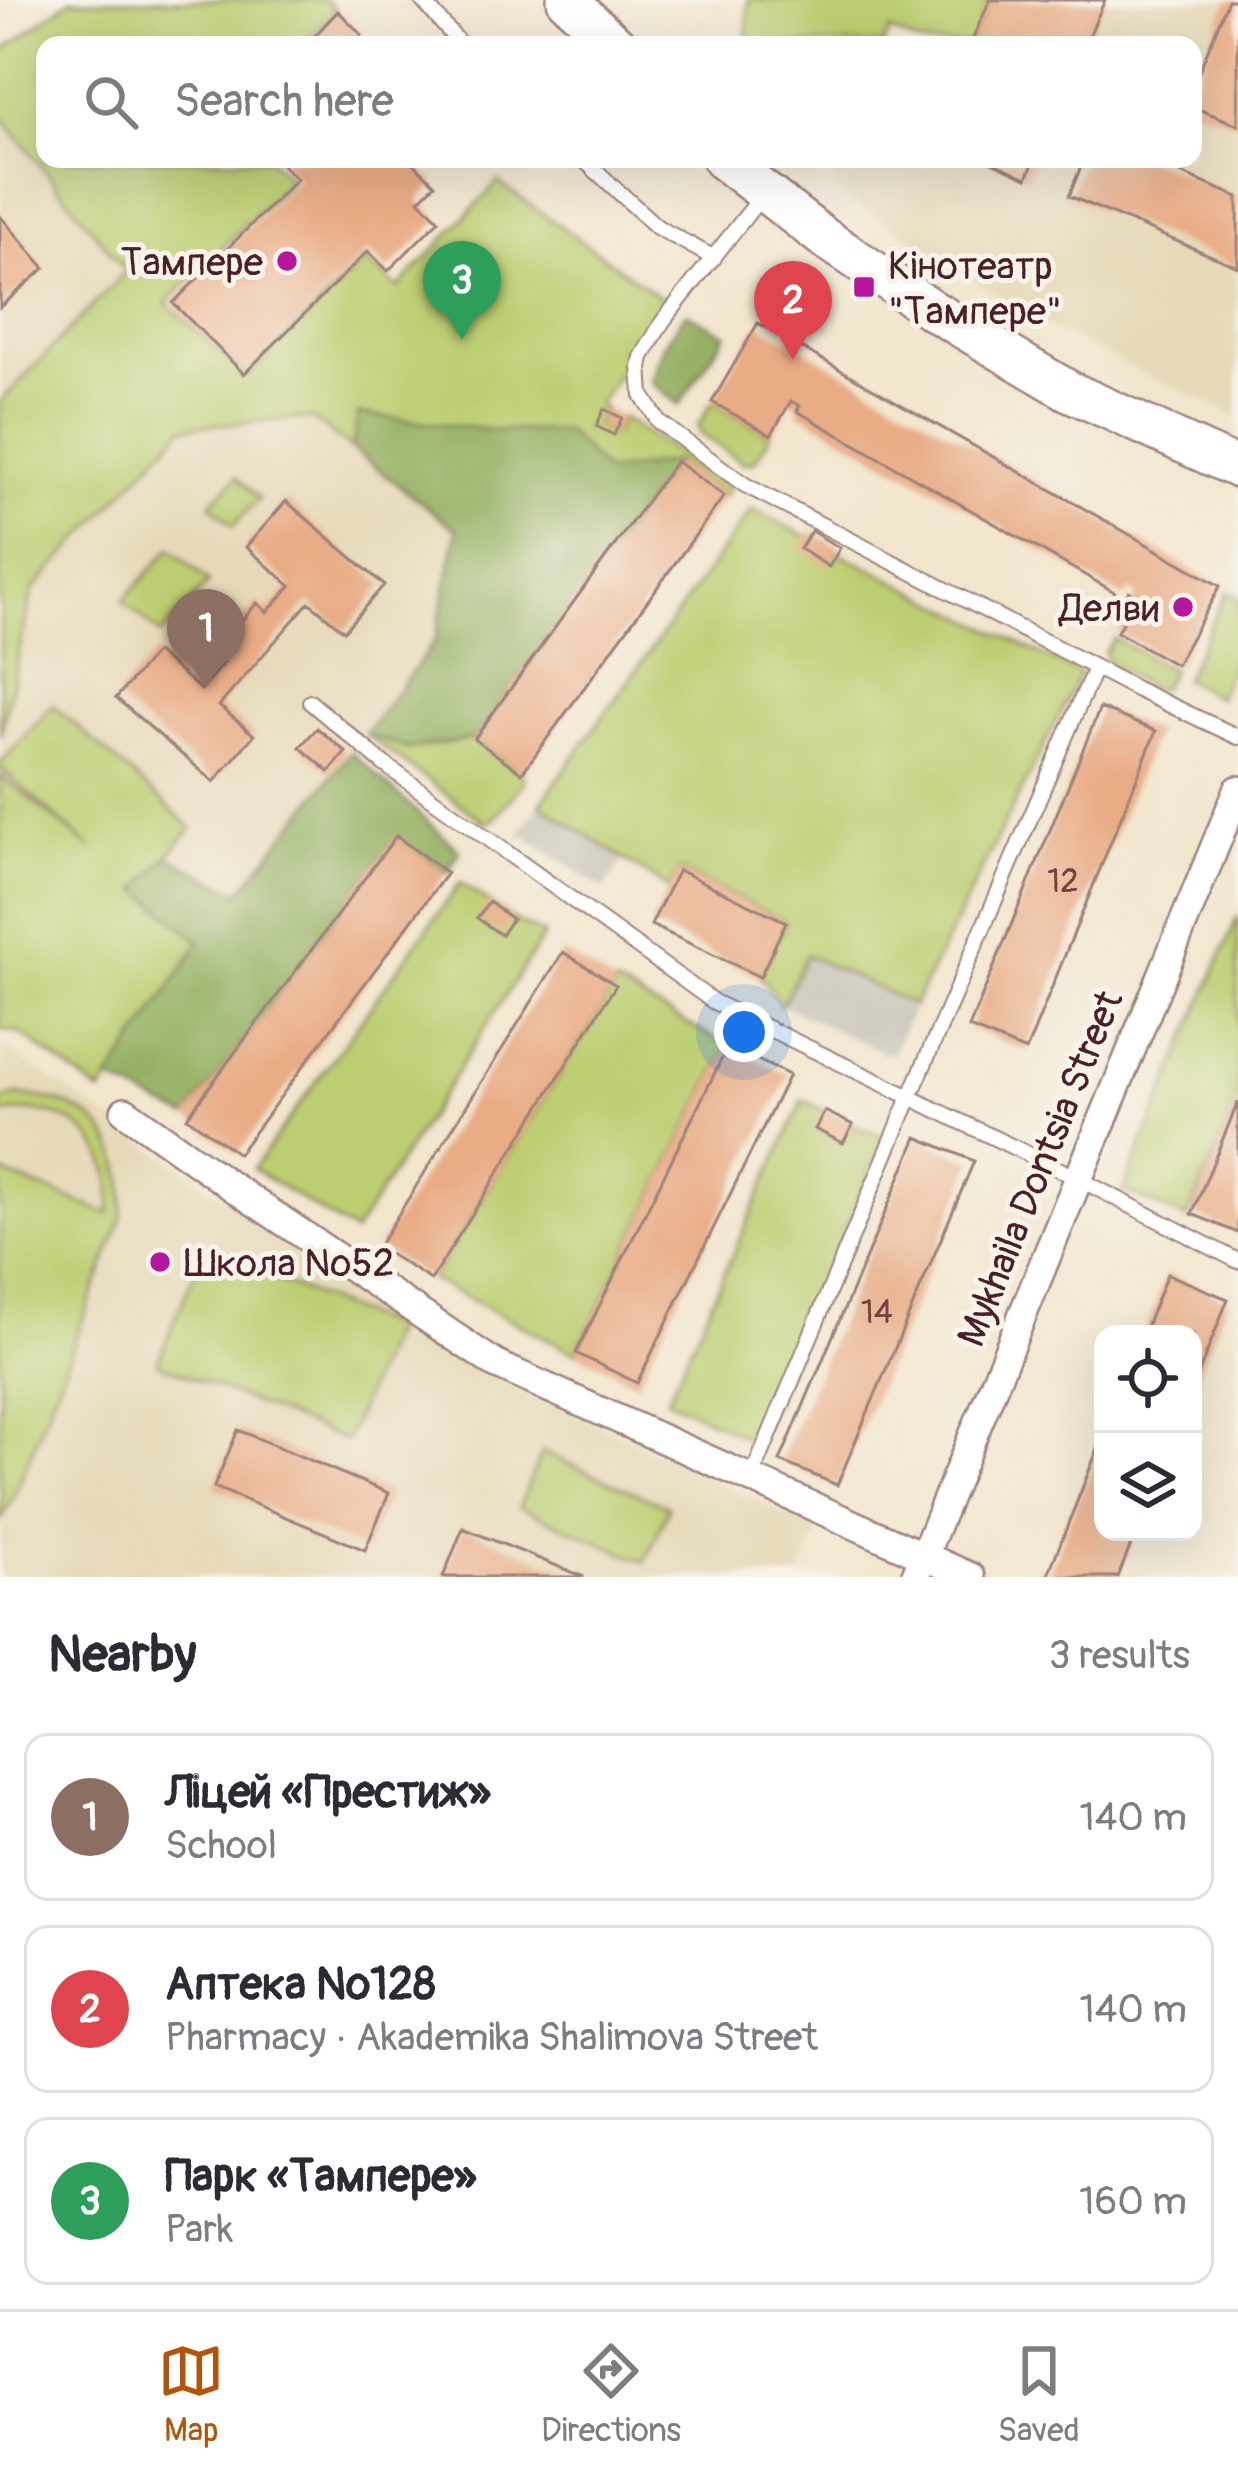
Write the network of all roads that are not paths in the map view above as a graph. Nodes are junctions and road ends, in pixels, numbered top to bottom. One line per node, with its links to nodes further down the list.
1 (422, 0): 4 (lane)
2 (545, 0): 5 (street)
3 (567, 0): 6 (street)
4 (453, 36)
5 (583, 36)
6 (606, 36)
7 (593, 168): 9 (lane)
8 (755, 176): 9 (lane); 10 (street); 11 (street)
9 (714, 258): 12 (lane)
10 (1238, 449)
11 (1238, 468)
12 (1095, 668): 14 (lane); 16 (lane)
13 (310, 702): 16 (lane)
14 (1238, 737)
15 (1238, 790): 18 (street, Mykhaila Dontsia Street)
16 (910, 1097): 18 (lane); 20 (lane)
17 (125, 1111): 20 (street)
18 (1077, 1178): 19 (lane); 21 (street, Mykhaila Dontsia Street)
19 (1238, 1261)
20 (751, 1479): 21 (street)
21 (919, 1567): 22 (street)
22 (971, 1577)

